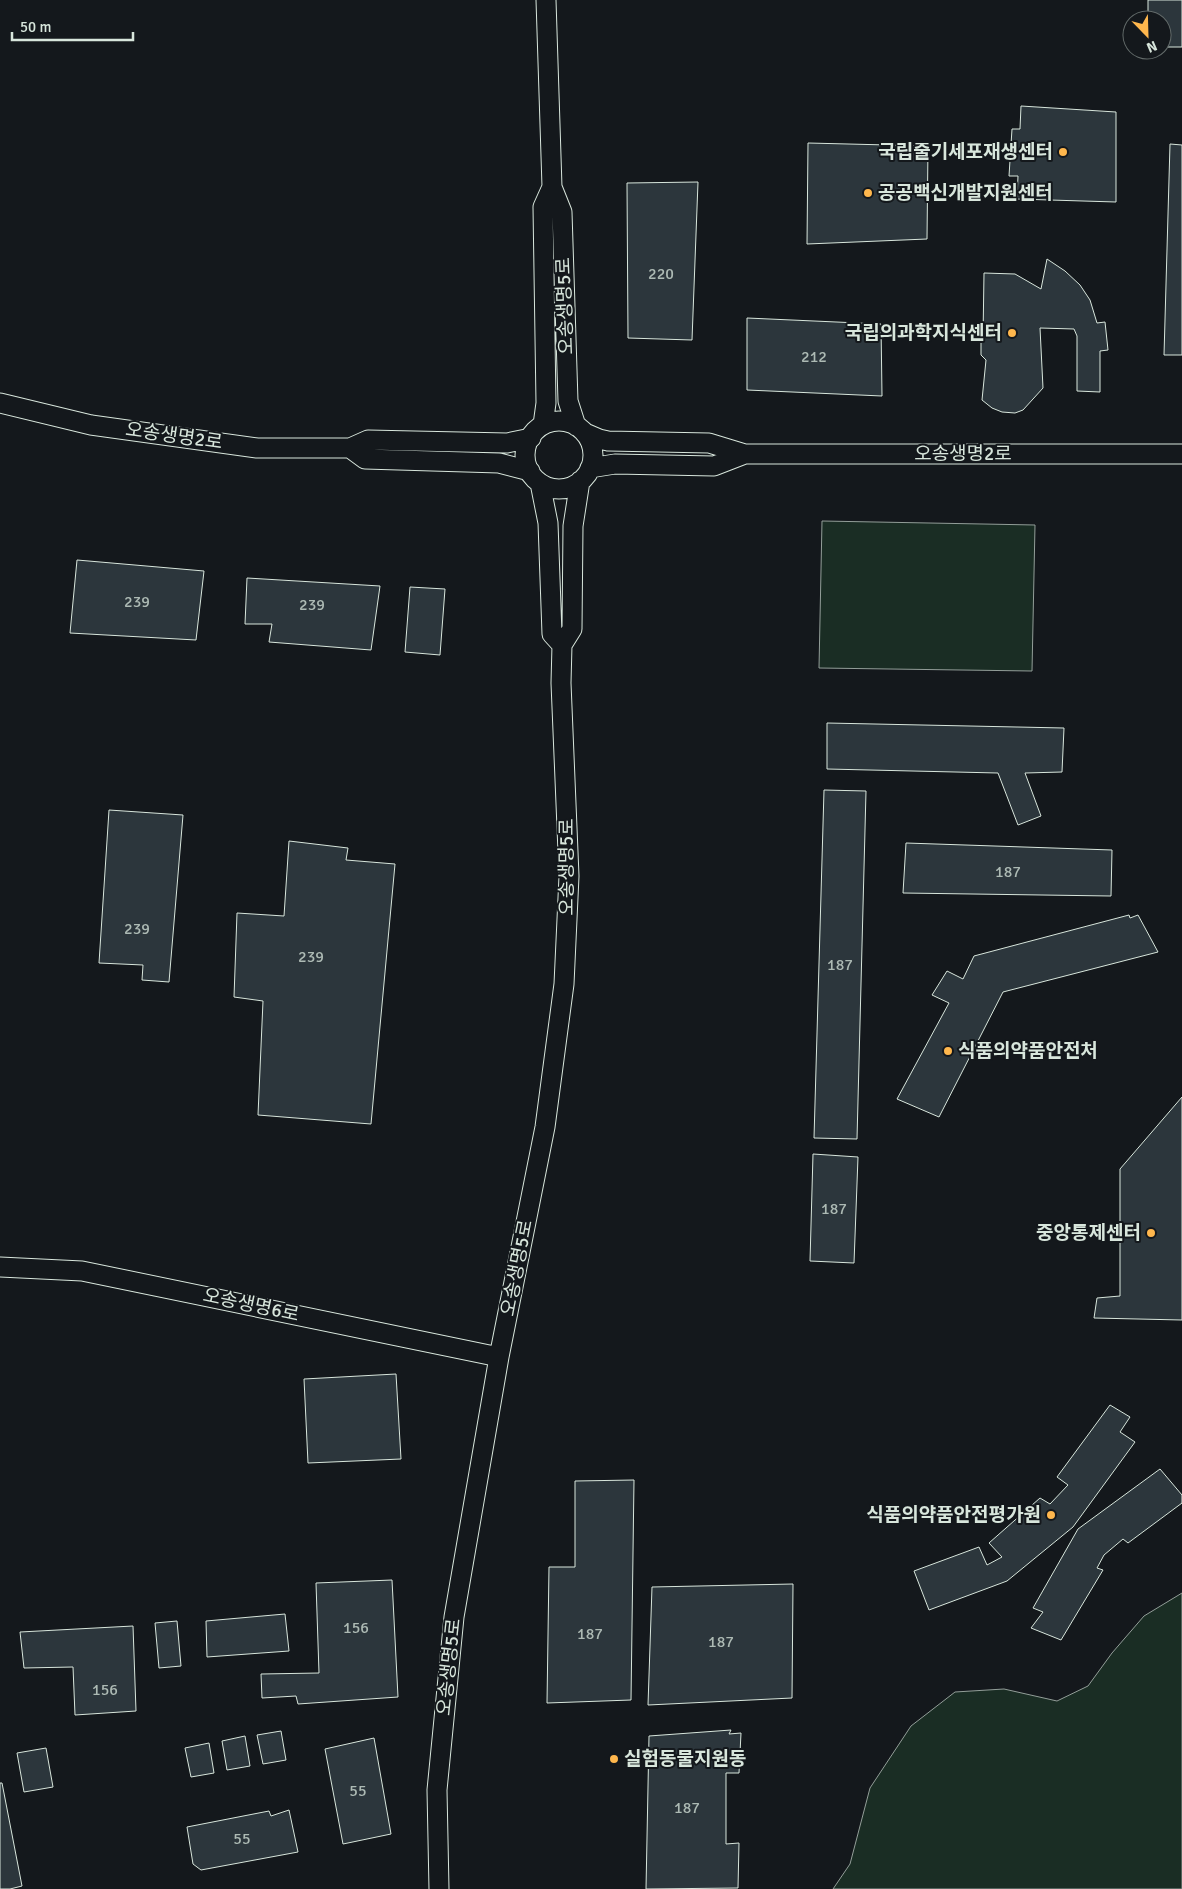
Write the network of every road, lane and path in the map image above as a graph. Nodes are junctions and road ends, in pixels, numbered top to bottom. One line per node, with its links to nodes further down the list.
1 (546, 0): 2 (street, 오송생명5로)
2 (552, 187): 4 (street, 오송생명5로); 5 (street, 오송생명5로)
3 (0, 403): 6 (street, 오송생명2로)
4 (581, 429): 5 (street); 7 (street, 오송생명2로); 9 (street)
5 (537, 432): 6 (street, 오송생명2로); 10 (street)
6 (350, 448): 10 (street, 오송생명2로)
7 (745, 454): 8 (street, 오송생명2로); 9 (street, 오송생명2로)
8 (1182, 454)
9 (585, 475): 10 (street); 11 (street, 오송생명5로)
10 (535, 477): 11 (street, 오송생명5로)
11 (562, 645): 13 (street, 오송생명5로)
12 (0, 1267): 13 (street, 오송생명6로)
13 (500, 1357): 14 (street, 오송생명5로)
14 (439, 1889)

